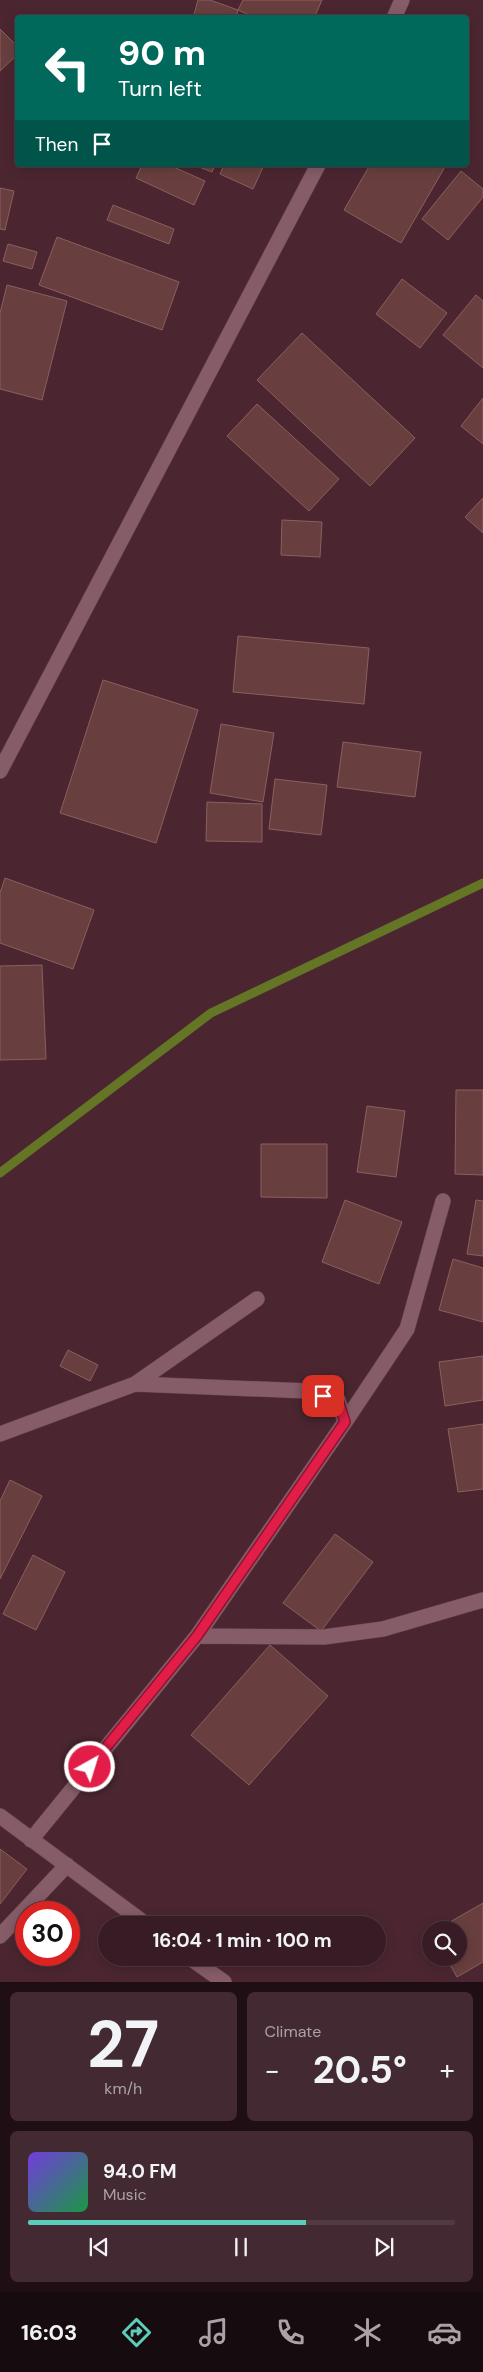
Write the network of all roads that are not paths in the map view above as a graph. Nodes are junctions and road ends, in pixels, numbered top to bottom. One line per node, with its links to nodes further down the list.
1 (402, 0): 2 (street)
2 (395, 15)
3 (317, 167): 4 (street)
4 (0, 771)
5 (443, 1201): 8 (street)
6 (257, 1299): 7 (street)
7 (135, 1384): 8 (street); 9 (street)
8 (345, 1422): 11 (street)
9 (0, 1434)
10 (483, 1600): 11 (street)
11 (197, 1636): 13 (street)
12 (0, 1816): 13 (street)
13 (31, 1840): 14 (street)
14 (67, 1864): 15 (street); 16 (street)
15 (135, 1916)
16 (0, 1936)
17 (201, 1966): 18 (street)
18 (224, 1982)

